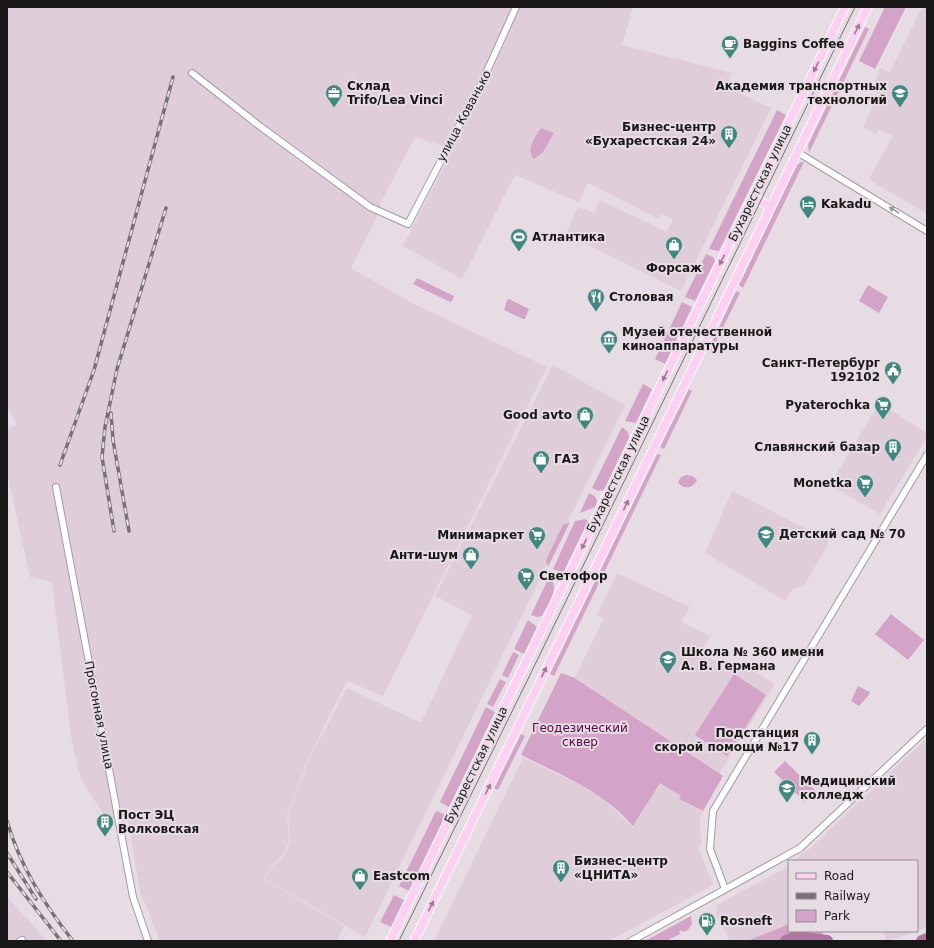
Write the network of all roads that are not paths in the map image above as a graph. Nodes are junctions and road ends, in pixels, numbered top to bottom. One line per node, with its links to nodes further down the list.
1 (516, 7): 4 (street, улица Кованько)
2 (846, 7): 6 (main road, Бухарестская улица, one-way to 6)
3 (868, 7): 5 (main road, Бухарестская улица, one-way to 3)
4 (192, 73)
5 (797, 152): 7 (main road, Бухарестская улица); 8 (street, one-way to 5)
6 (753, 198): 7 (main road); 14 (main road, Бухарестская улица, one-way to 14)
7 (771, 206): 15 (main road, Бухарестская улица, one-way to 7)
8 (927, 231)
9 (927, 455): 12 (street)
10 (56, 487): 13 (street, Прогонная улица)
11 (927, 729): 12 (street)
12 (725, 889): 16 (street)
13 (148, 941)
14 (390, 941)
15 (414, 941)
16 (631, 941)

